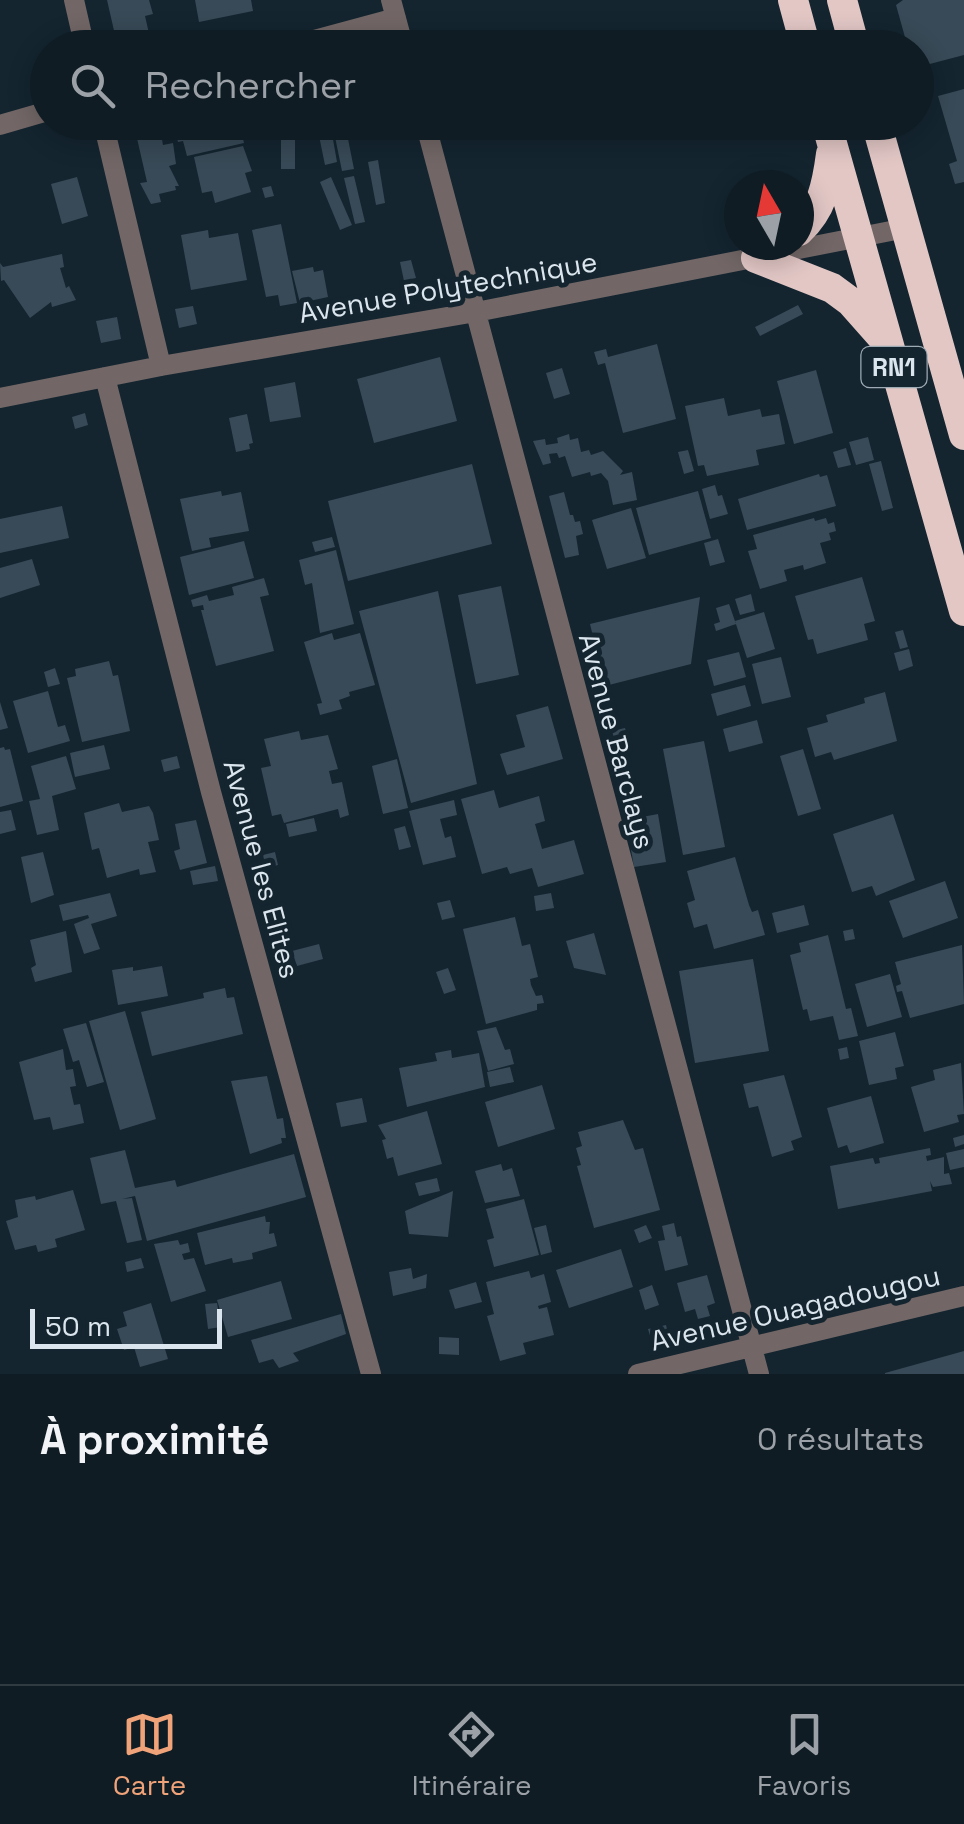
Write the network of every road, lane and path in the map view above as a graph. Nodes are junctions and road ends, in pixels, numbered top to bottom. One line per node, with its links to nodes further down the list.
1 (74, 0): 5 (street)
2 (793, 0): 7 (highway)
3 (842, 0): 8 (highway)
4 (394, 9): 6 (street)
5 (81, 30)
6 (335, 30)
7 (801, 30)
8 (850, 30)
9 (30, 116): 10 (street)
10 (0, 125)
11 (107, 140): 24 (street)
12 (430, 140): 22 (street, Avenue Barclays)
13 (828, 140): 16 (highway)
14 (831, 140): 18 (highway, RN1)
15 (881, 140): 17 (highway, RN1)
16 (814, 215)
17 (906, 228): 18 (street, Avenue Polytechnique); 26 (highway, RN1)
18 (856, 238): 19 (street, Avenue Polytechnique); 23 (highway, RN1)
19 (814, 245)
20 (732, 260): 22 (street, Avenue Polytechnique)
21 (785, 260): 23 (highway)
22 (476, 312): 24 (street, Avenue Polytechnique); 31 (street, Avenue Barclays)
23 (886, 342): 29 (highway, RN1)
24 (160, 366): 25 (street, Avenue Polytechnique)
25 (105, 377): 27 (street, Avenue Polytechnique); 32 (street, Avenue les Elites)
26 (958, 394): 28 (highway, RN1)
27 (0, 398)
28 (964, 435)
29 (964, 610)
30 (964, 1296): 31 (street, Avenue Ouagadougou)
31 (751, 1346): 33 (street, Avenue Ouagadougou); 34 (street, Avenue Barclays)
32 (371, 1374)
33 (638, 1374)
34 (759, 1374)

